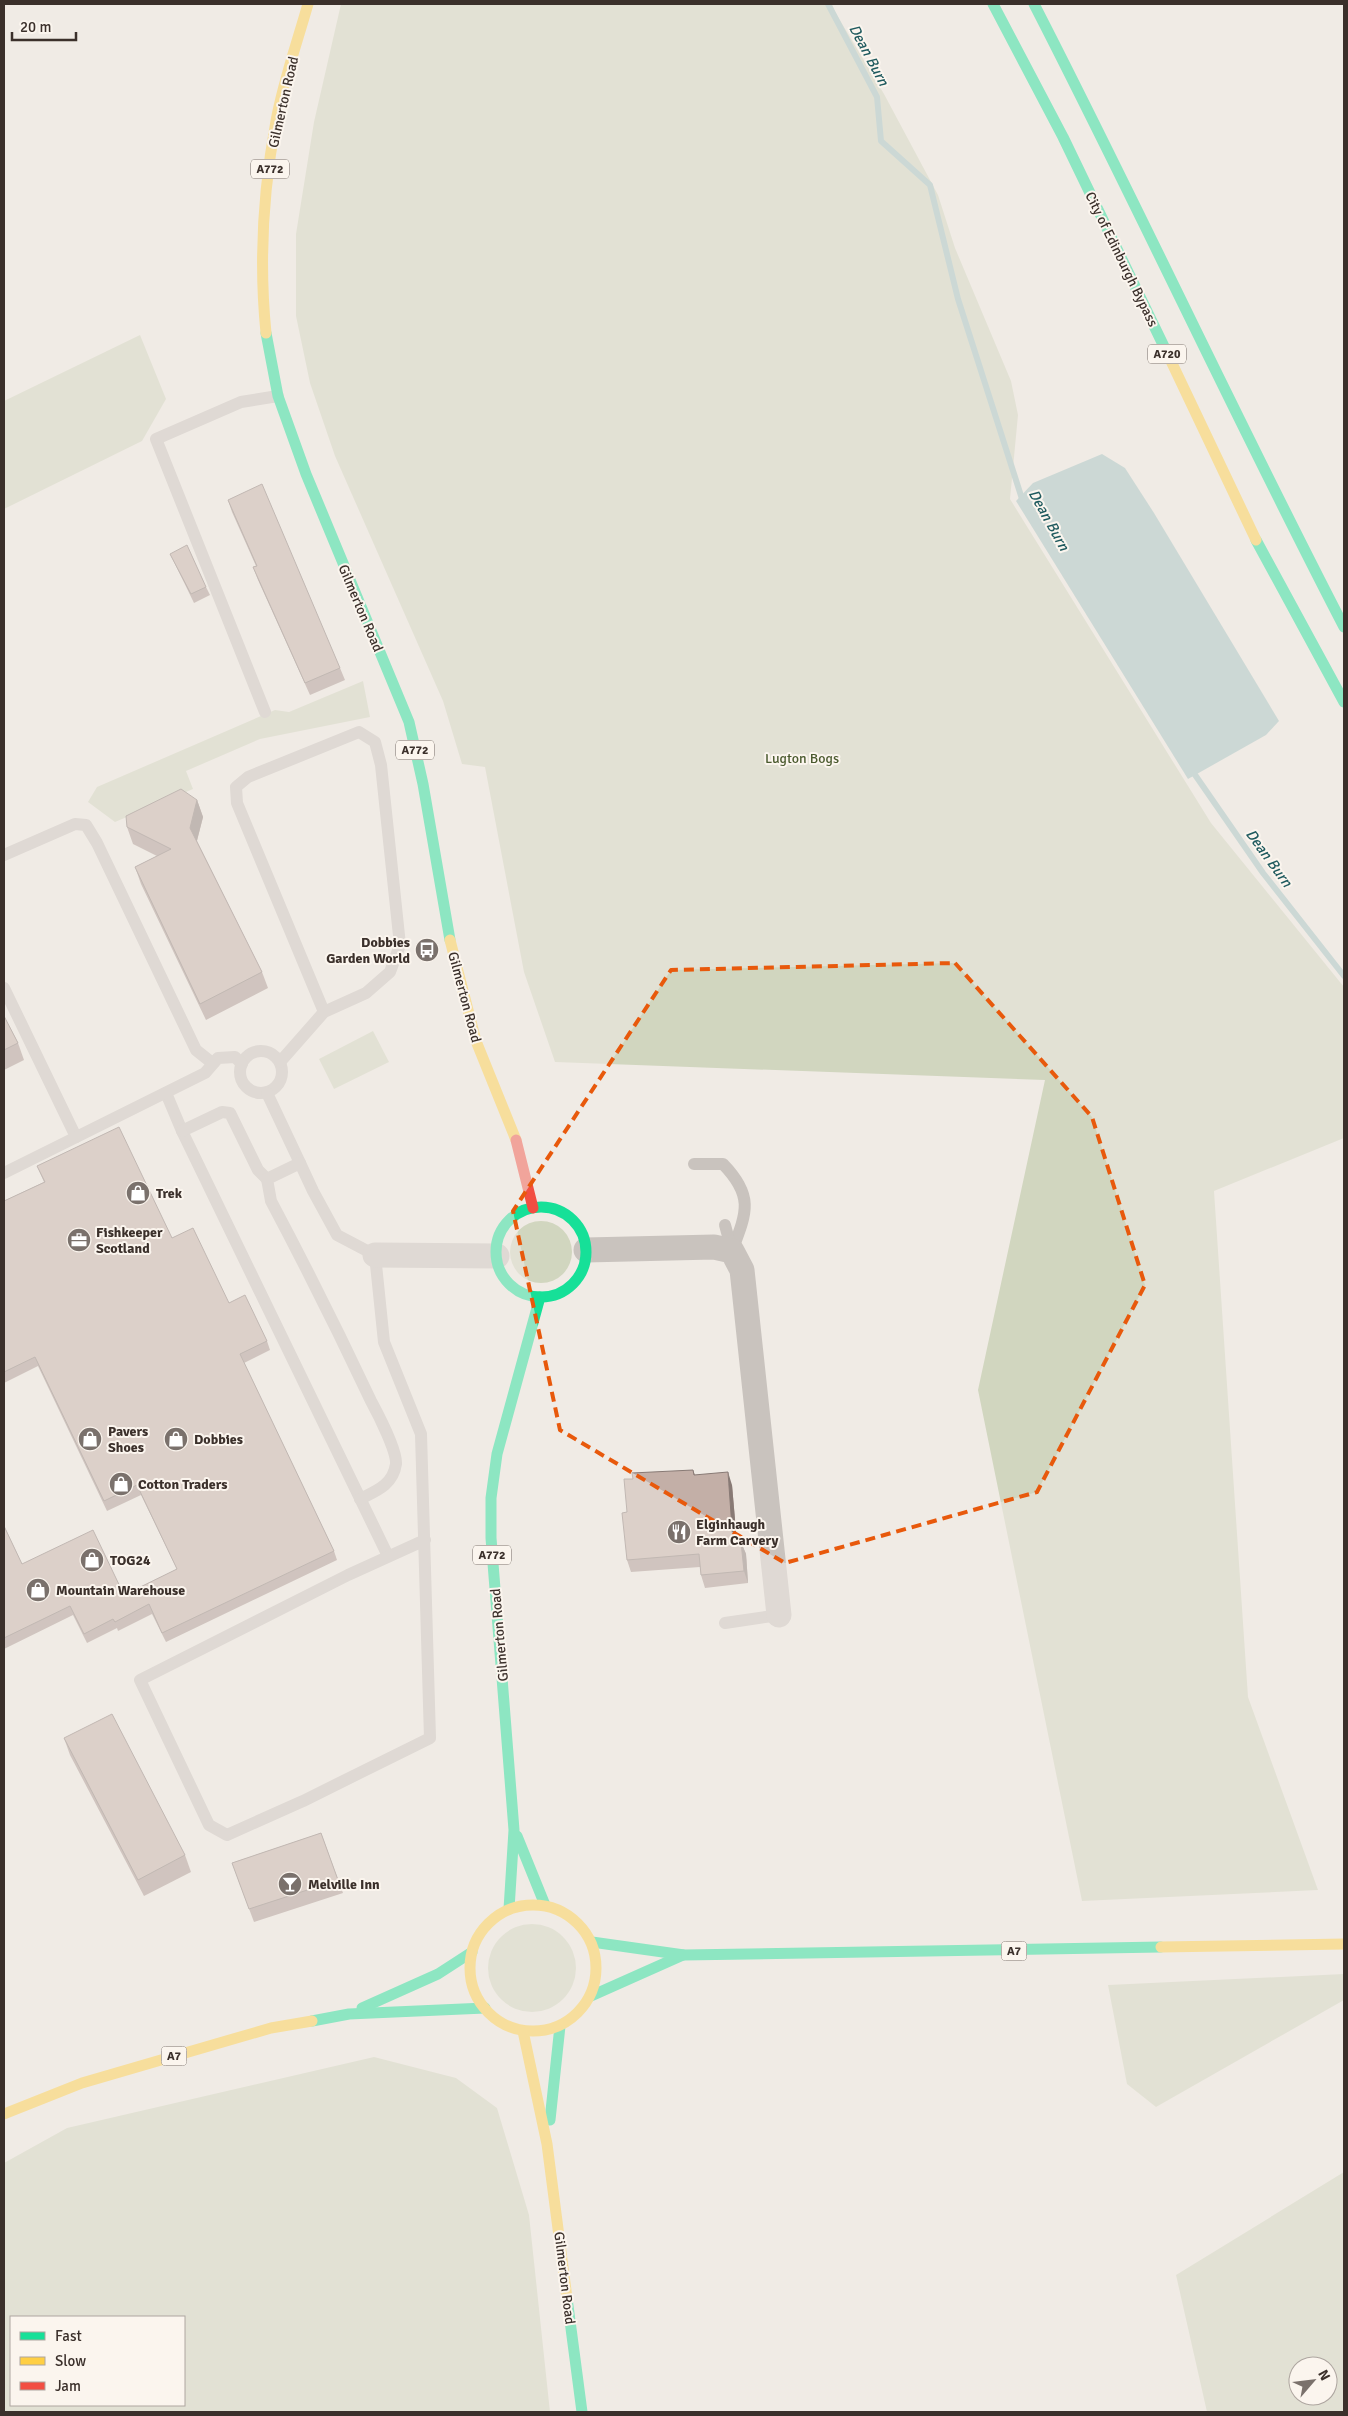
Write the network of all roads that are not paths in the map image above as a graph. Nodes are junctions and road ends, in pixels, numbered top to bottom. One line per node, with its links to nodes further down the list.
1 (308, 4): 4 (main road, Gilmerton Road / A772)
2 (993, 4): 6 (main road, City of Edinburgh Bypass / A720)
3 (1034, 4): 5 (main road, A720)
4 (278, 396): 7 (lane); 22 (main road, Gilmerton Road / A772)
5 (1344, 627)
6 (1344, 702)
7 (265, 712)
8 (4, 855): 11 (lane)
9 (4, 988): 17 (lane)
10 (324, 1012): 10 (lane); 12 (lane)
11 (214, 1062): 13 (lane); 14 (lane)
12 (280, 1062): 13 (lane); 15 (lane)
13 (242, 1064): 15 (lane)
14 (166, 1093): 16 (lane); 17 (lane)
15 (267, 1093): 18 (lane)
16 (182, 1131): 21 (lane); 29 (lane)
17 (76, 1137): 20 (lane)
18 (300, 1163): 21 (lane); 26 (lane)
19 (694, 1164): 25 (lane)
20 (4, 1173)
21 (267, 1179): 29 (lane)
22 (533, 1208): 24 (main road); 27 (main road)
23 (725, 1226): 25 (lane)
24 (586, 1250): 25 (street); 28 (main road)
25 (732, 1252): 32 (street)
26 (375, 1255): 27 (street); 30 (lane)
27 (496, 1256): 28 (main road)
28 (540, 1297): 34 (main road, Gilmerton Road / A772)
29 (360, 1500): 31 (lane)
30 (425, 1540): 31 (lane); 31 (lane)
31 (388, 1556)
32 (779, 1615): 33 (lane)
33 (725, 1623)
34 (514, 1830): 35 (main road, Gilmerton Road / A772); 36 (main road, Gilmerton Road / A772)
35 (545, 1905): 36 (main road); 37 (main road)
36 (509, 1910): 39 (main road)
37 (592, 1942): 40 (main road, A7); 41 (main road)
38 (1344, 1944): 40 (main road, A7)
39 (472, 1952): 42 (main road); 43 (main road, A7)
40 (684, 1955): 41 (main road, A7)
41 (591, 1996): 44 (main road)
42 (485, 2008): 43 (main road, A7); 45 (main road)
43 (349, 2014): 46 (main road, A7)
44 (560, 2026): 45 (main road); 47 (main road, Gilmerton Road)
45 (524, 2031): 47 (main road, Gilmerton Road)
46 (4, 2114)
47 (547, 2144): 48 (main road, Gilmerton Road)
48 (582, 2412)

